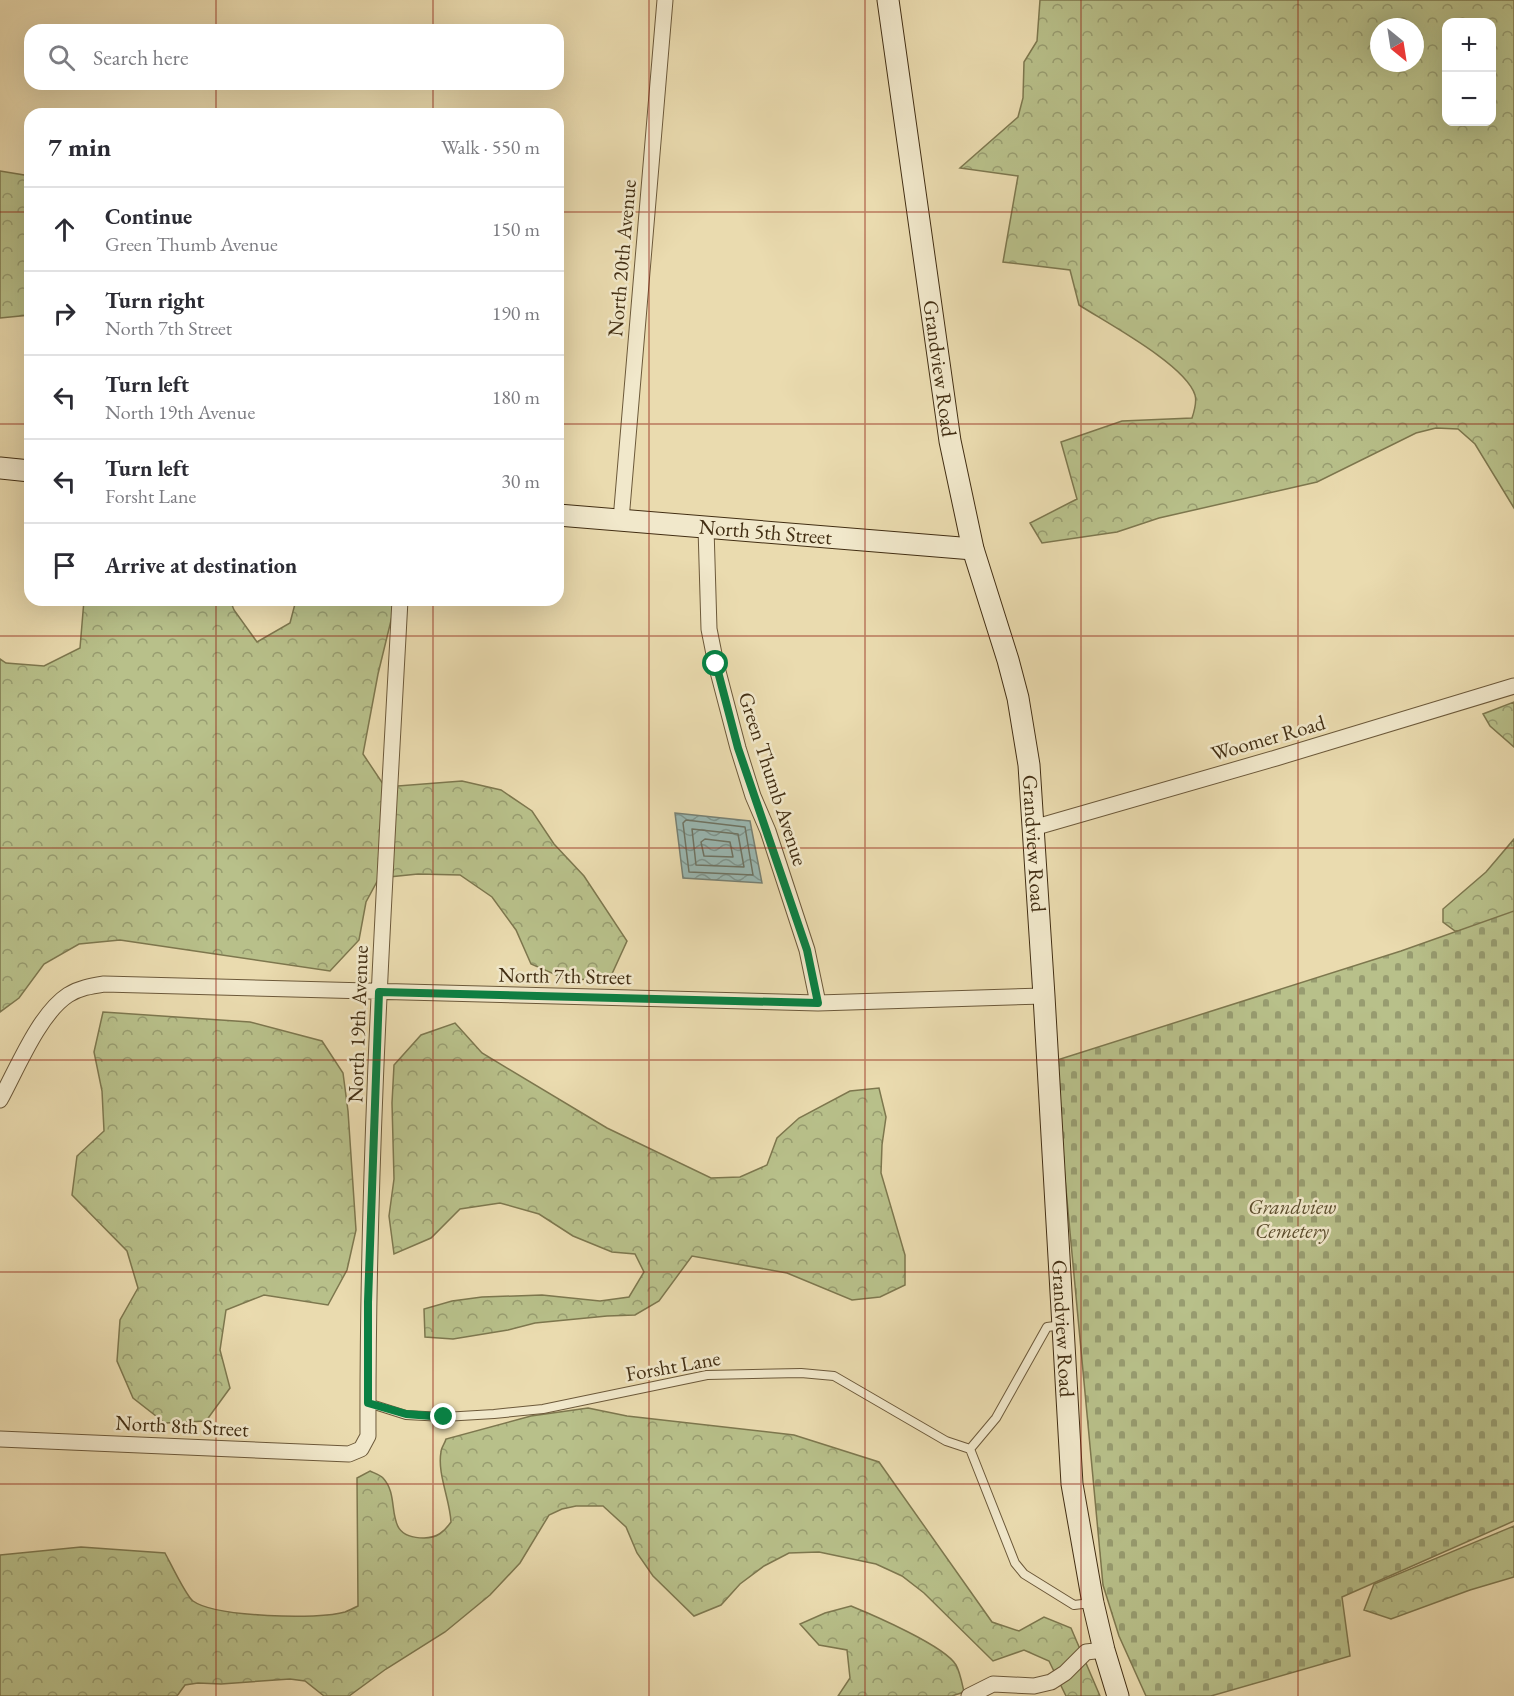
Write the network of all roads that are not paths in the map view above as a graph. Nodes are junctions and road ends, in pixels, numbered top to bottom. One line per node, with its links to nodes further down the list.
1 (665, 0): 6 (street, North 20th Avenue)
2 (888, 0): 8 (main road, Grandview Road)
3 (0, 468): 4 (main road)
4 (24, 470)
5 (564, 515): 6 (main road, North 5th Street)
6 (621, 520): 7 (main road, North 5th Street)
7 (706, 528): 8 (main road, North 5th Street); 14 (street, Green Thumb Avenue)
8 (973, 549): 11 (main road, Grandview Road)
9 (400, 606): 12 (street, North 19th Avenue)
10 (1514, 686): 11 (street, Woomer Road)
11 (1033, 828): 13 (main road, Grandview Road)
12 (379, 992): 14 (street, North 7th Street); 15 (street, North 7th Street); 17 (street, North 19th Avenue)
13 (1044, 996): 14 (street, North 7th Street); 16 (main road, Grandview Road)
14 (818, 1003)
15 (0, 1100)
16 (1063, 1325): 20 (lane); 21 (main road, Grandview Road)
17 (368, 1403): 19 (street, North 19th Avenue); 20 (lane, Forsht Lane)
18 (0, 1439): 19 (street, North 8th Street)
19 (362, 1449)
20 (970, 1449): 21 (lane)
21 (1093, 1603): 22 (main road, Grandview Road)
22 (1104, 1650): 23 (street); 24 (main road, Grandview Road)
23 (969, 1696)
24 (1118, 1696)

